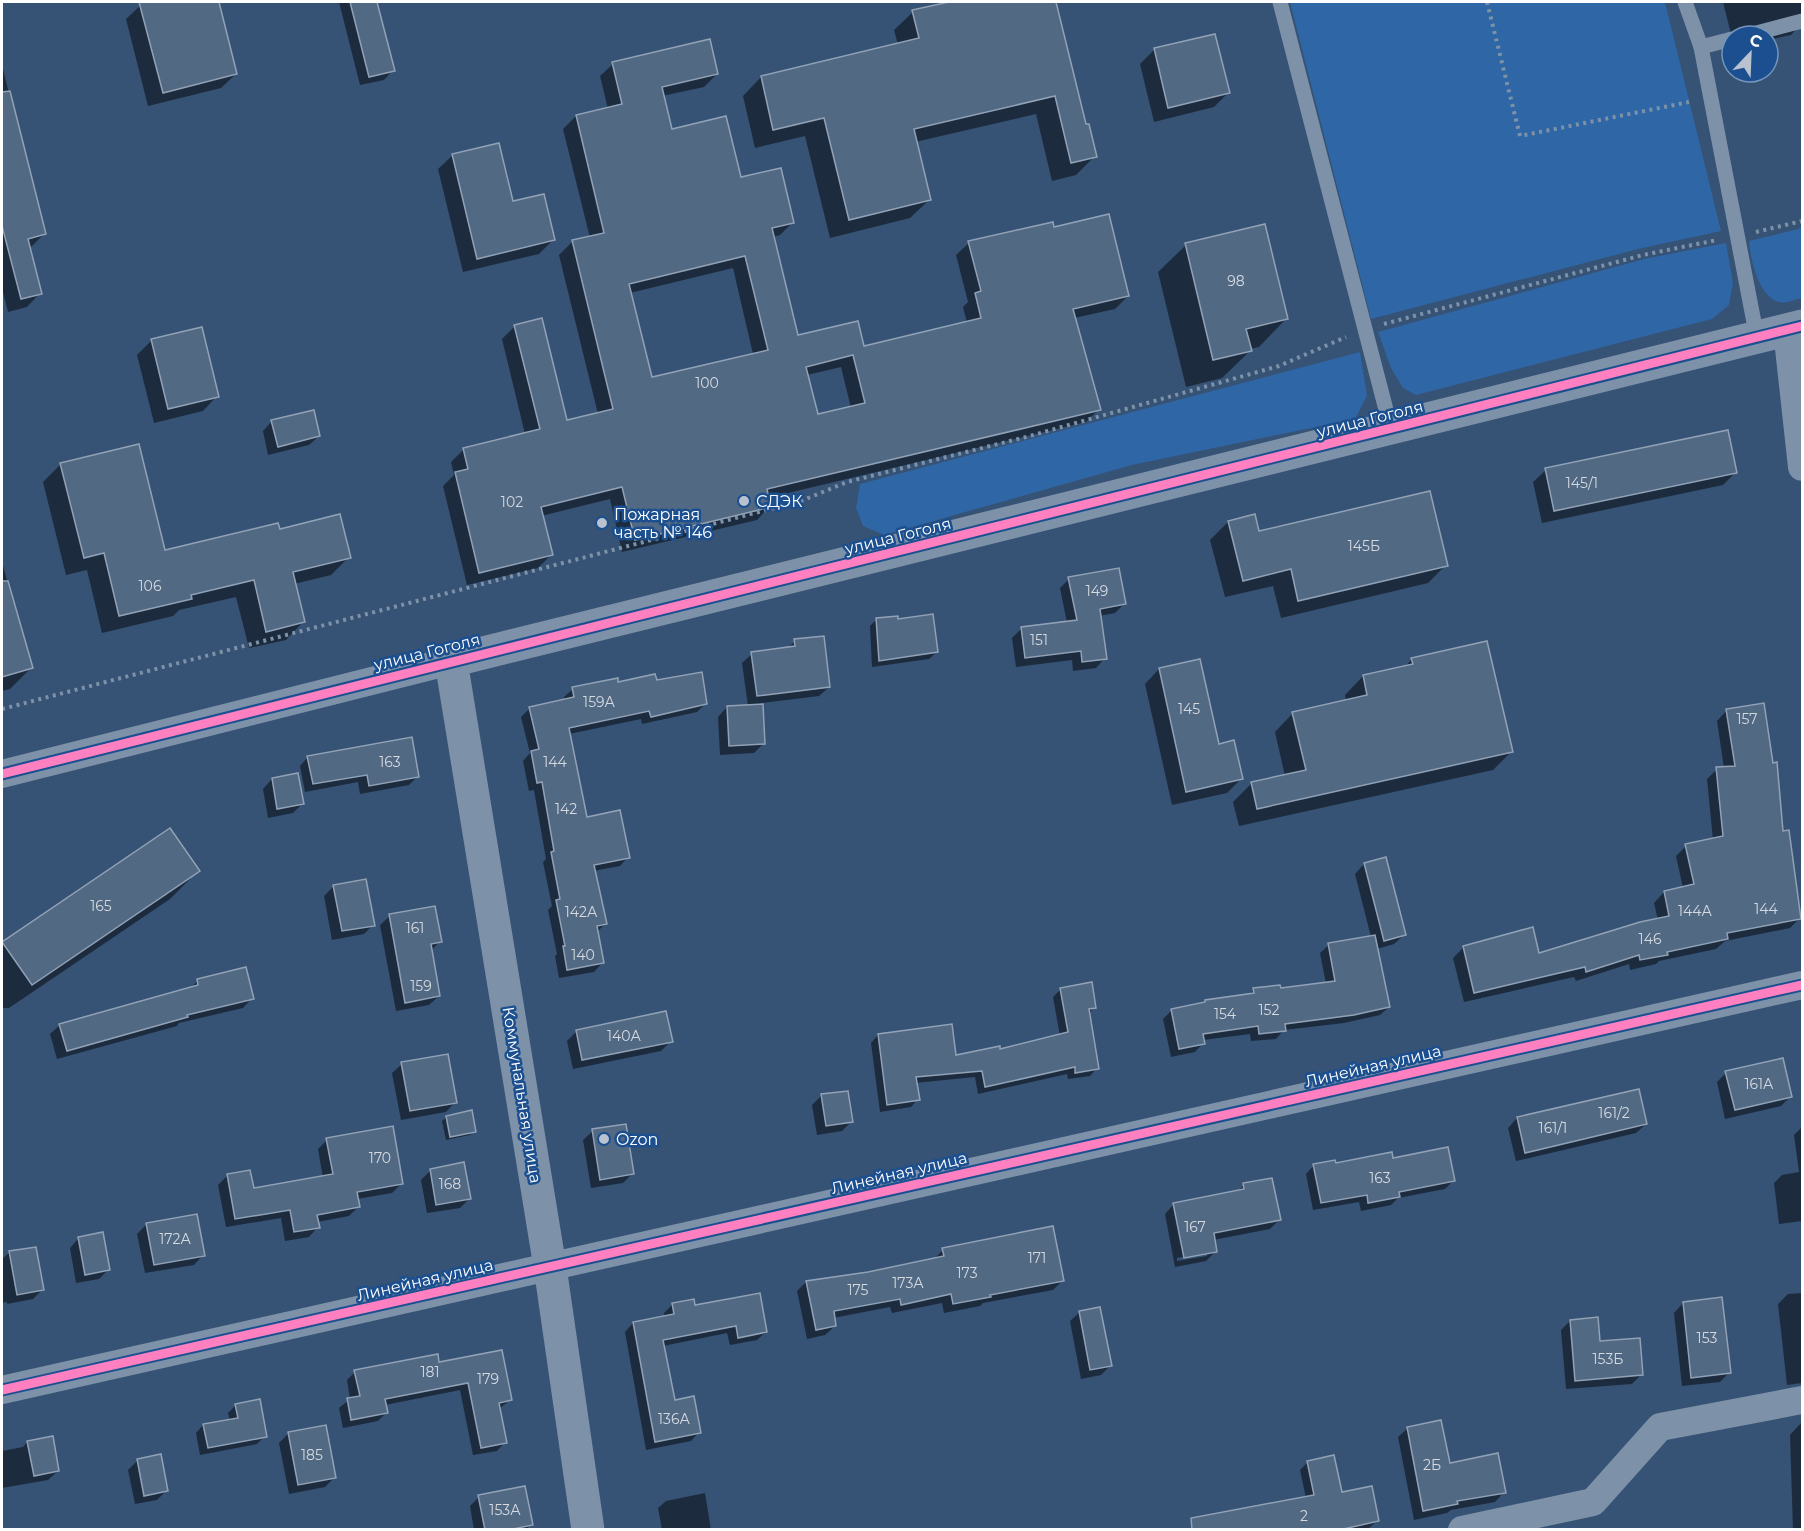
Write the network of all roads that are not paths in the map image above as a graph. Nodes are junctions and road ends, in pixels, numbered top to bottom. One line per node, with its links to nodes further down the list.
1 (1280, 2): 8 (lane)
2 (1685, 2): 6 (lane)
3 (1803, 21): 4 (lane)
4 (1780, 27)
5 (1720, 42): 6 (lane)
6 (1701, 47): 7 (lane)
7 (1782, 332): 8 (street, улица Гоголя); 9 (street)
8 (1391, 429): 10 (street, улица Гоголя)
9 (1803, 467)
10 (452, 661): 11 (street, улица Гоголя); 13 (street, Коммунальная улица)
11 (2, 774)
12 (1803, 985): 13 (street, Линейная улица)
13 (550, 1267): 14 (street, Линейная улица); 16 (street, Коммунальная улица)
14 (2, 1390)
15 (1803, 1400): 17 (street)
16 (588, 1530)
17 (1462, 1530)

